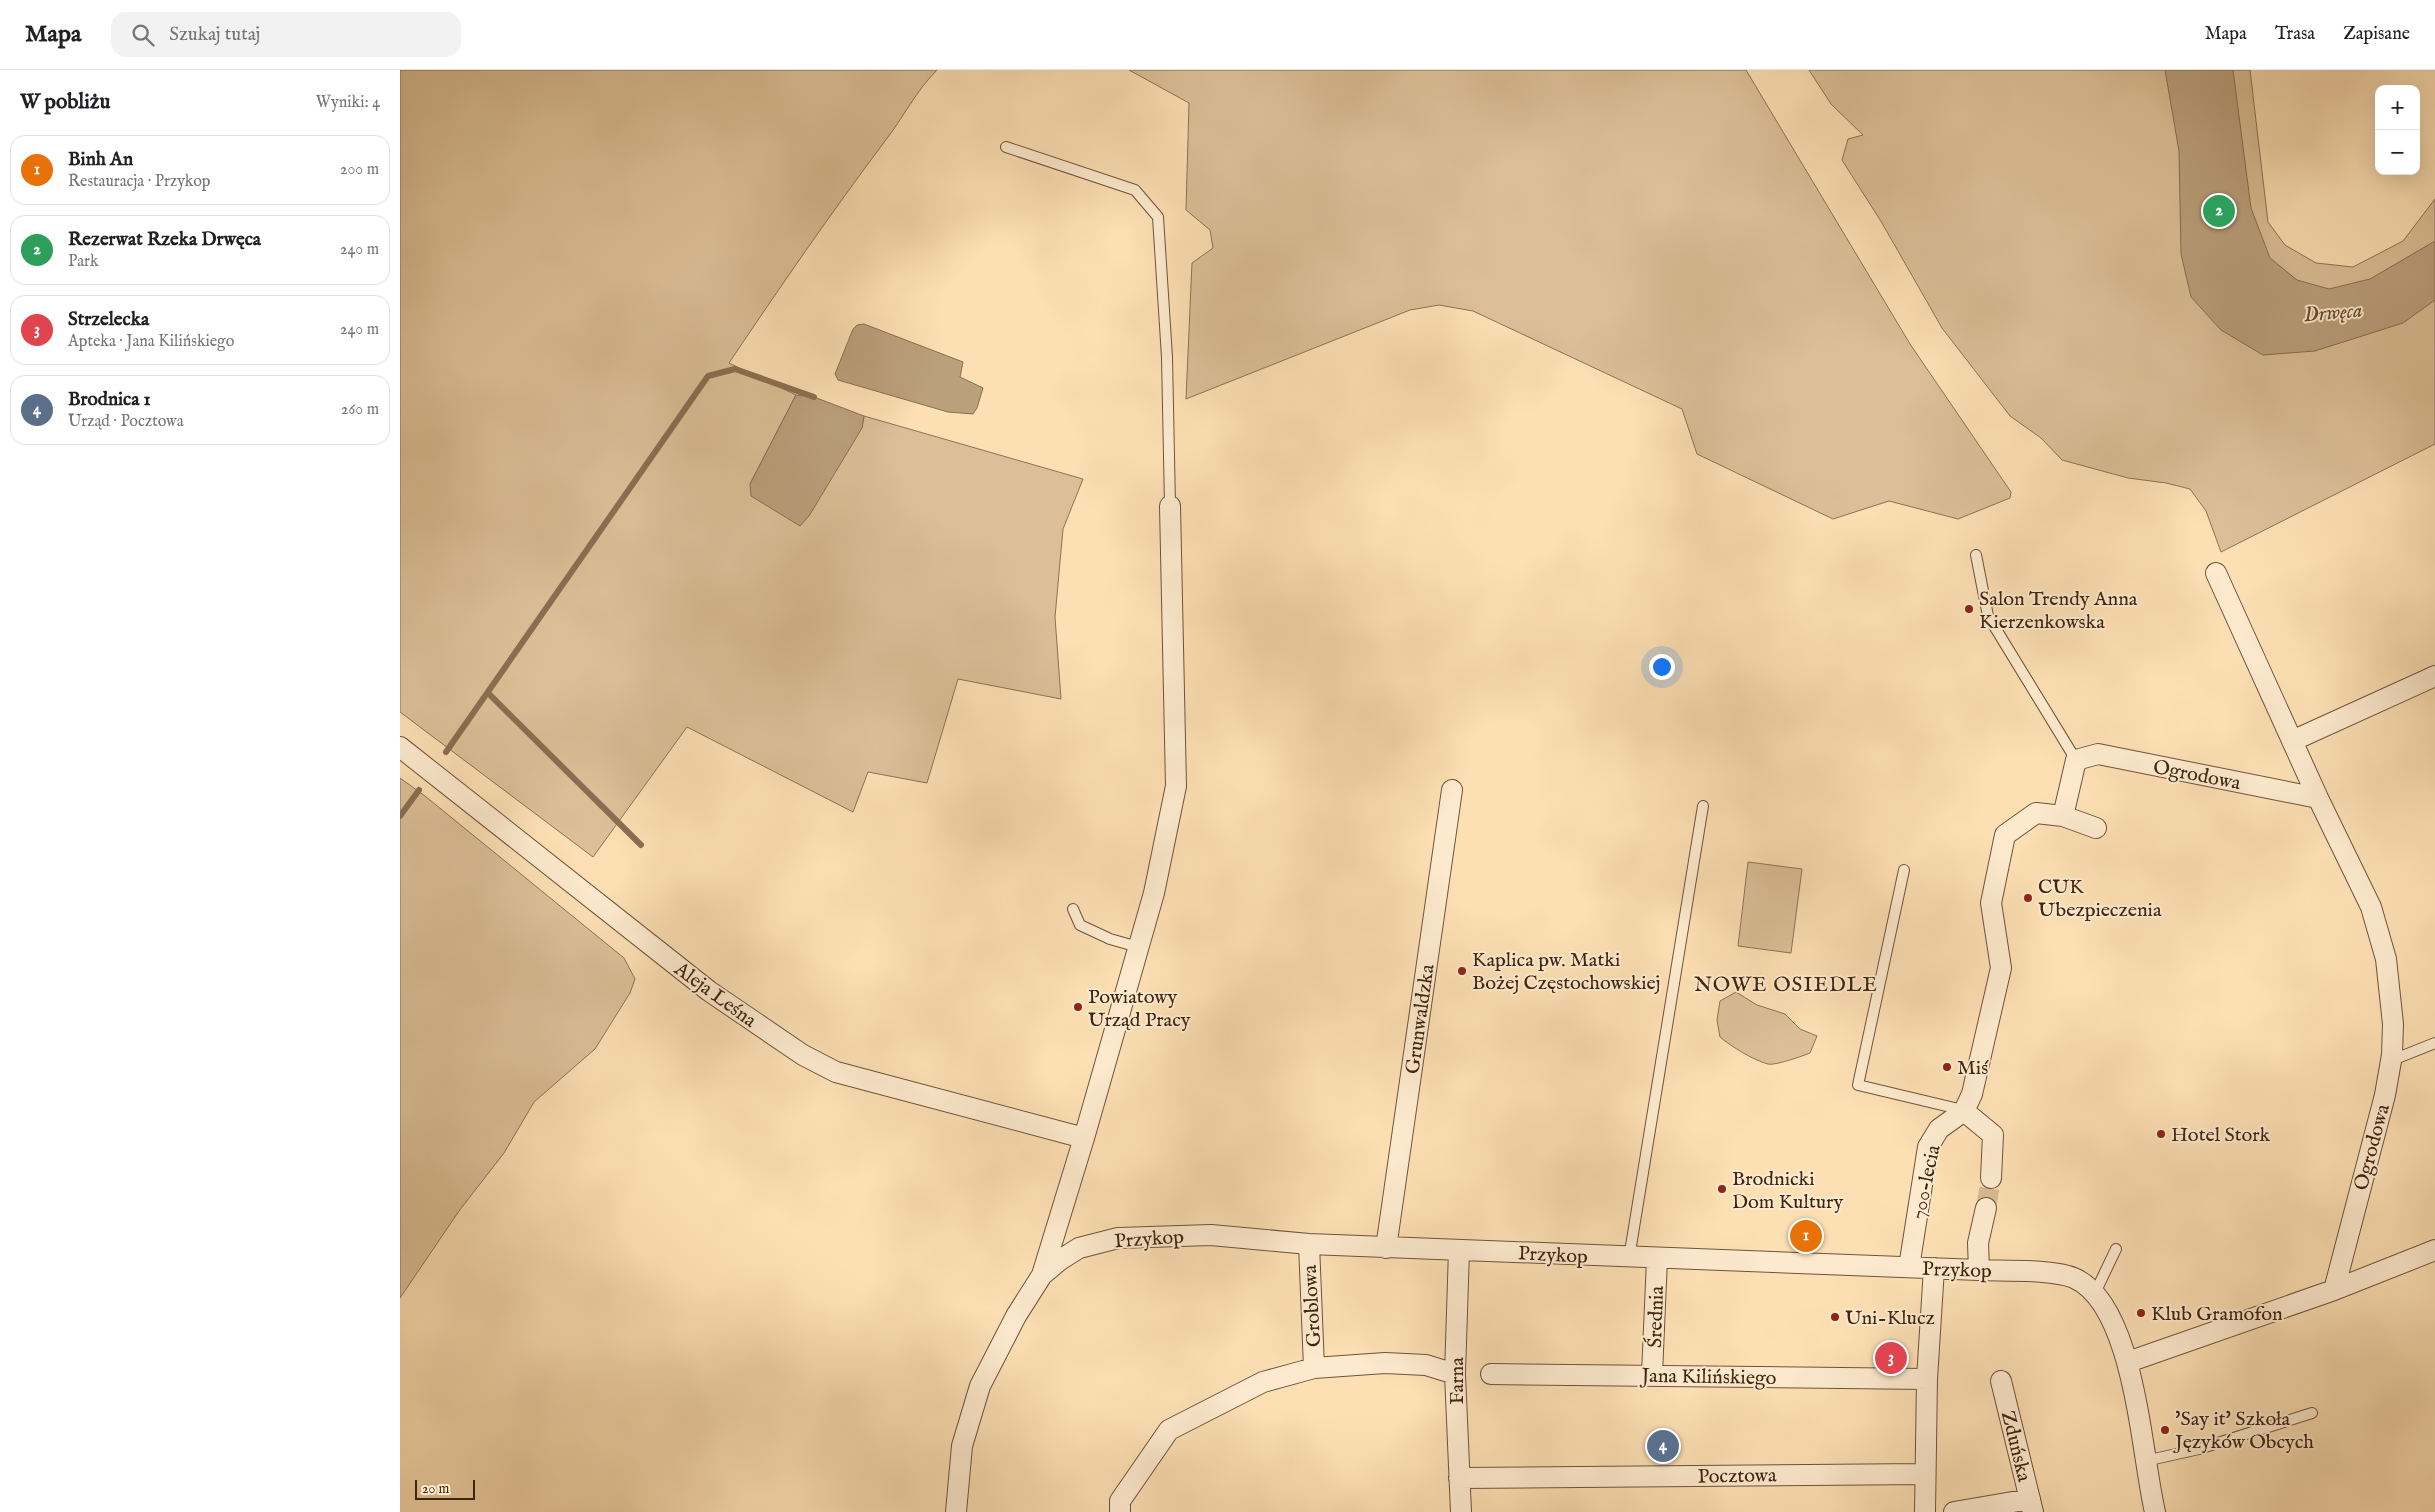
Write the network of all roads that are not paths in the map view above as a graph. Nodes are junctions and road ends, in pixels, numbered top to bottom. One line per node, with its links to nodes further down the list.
1 (1006, 147): 2 (lane)
2 (1170, 506): 16 (street)
3 (1976, 555): 8 (lane)
4 (2216, 573): 6 (street, Ogrodowa)
5 (2435, 676): 6 (street)
6 (2292, 741): 10 (street, Ogrodowa)
7 (400, 748): 20 (street, Aleja Leśna)
8 (2076, 760): 10 (street, Ogrodowa); 12 (street)
9 (1452, 790): 24 (street, Grunwaldzka)
10 (2318, 798): 18 (street, Ogrodowa)
11 (1703, 806): 28 (lane)
12 (2063, 816): 13 (street); 19 (street)
13 (2096, 828)
14 (1904, 870): 19 (lane)
15 (1073, 909): 16 (lane)
16 (1138, 947): 20 (street)
17 (2435, 1043): 18 (lane)
18 (2390, 1061): 34 (street, Ogrodowa)
19 (1964, 1110): 21 (street); 30 (street, 700-lecia)
20 (1084, 1138): 33 (street)
21 (1991, 1178)
22 (1986, 1208): 32 (street)
23 (1309, 1244): 24 (street, Przykop); 33 (street, Przykop); 37 (street, Groblowa)
24 (1386, 1248): 26 (street, Przykop)
25 (2116, 1249): 35 (lane)
26 (1459, 1250): 28 (street, Przykop); 38 (street, Farna)
27 (2435, 1250): 34 (street)
28 (1629, 1258): 29 (street, Przykop)
29 (1657, 1259): 30 (street, Przykop); 40 (street, Średnia)
30 (1909, 1267): 31 (street, Przykop)
31 (1934, 1268): 32 (street, Przykop); 41 (street)
32 (1979, 1270): 35 (street, Przykop)
33 (1042, 1275): 49 (street, Przykop)
34 (2334, 1290): 36 (street)
35 (2095, 1293): 36 (street, Przykop)
36 (2128, 1362): 44 (street, Przykop)
37 (1314, 1368): 38 (street); 48 (street)
38 (1455, 1374): 46 (street, Farna)
39 (1492, 1374): 40 (street, Jana Kilińskiego)
40 (1652, 1374): 41 (street, Jana Kilińskiego)
41 (1927, 1379): 45 (street)
42 (2001, 1381): 47 (street, Zduńska)
43 (2312, 1412): 44 (lane)
44 (2145, 1462): 53 (street, Przykop)
45 (1924, 1474): 46 (street, Pocztowa); 51 (street)
46 (1459, 1478): 50 (street, Farna)
47 (2032, 1505): 52 (street)
48 (1120, 1507)
49 (956, 1512)
50 (1461, 1512)
51 (1925, 1512)
52 (1954, 1512)
53 (2155, 1512)

